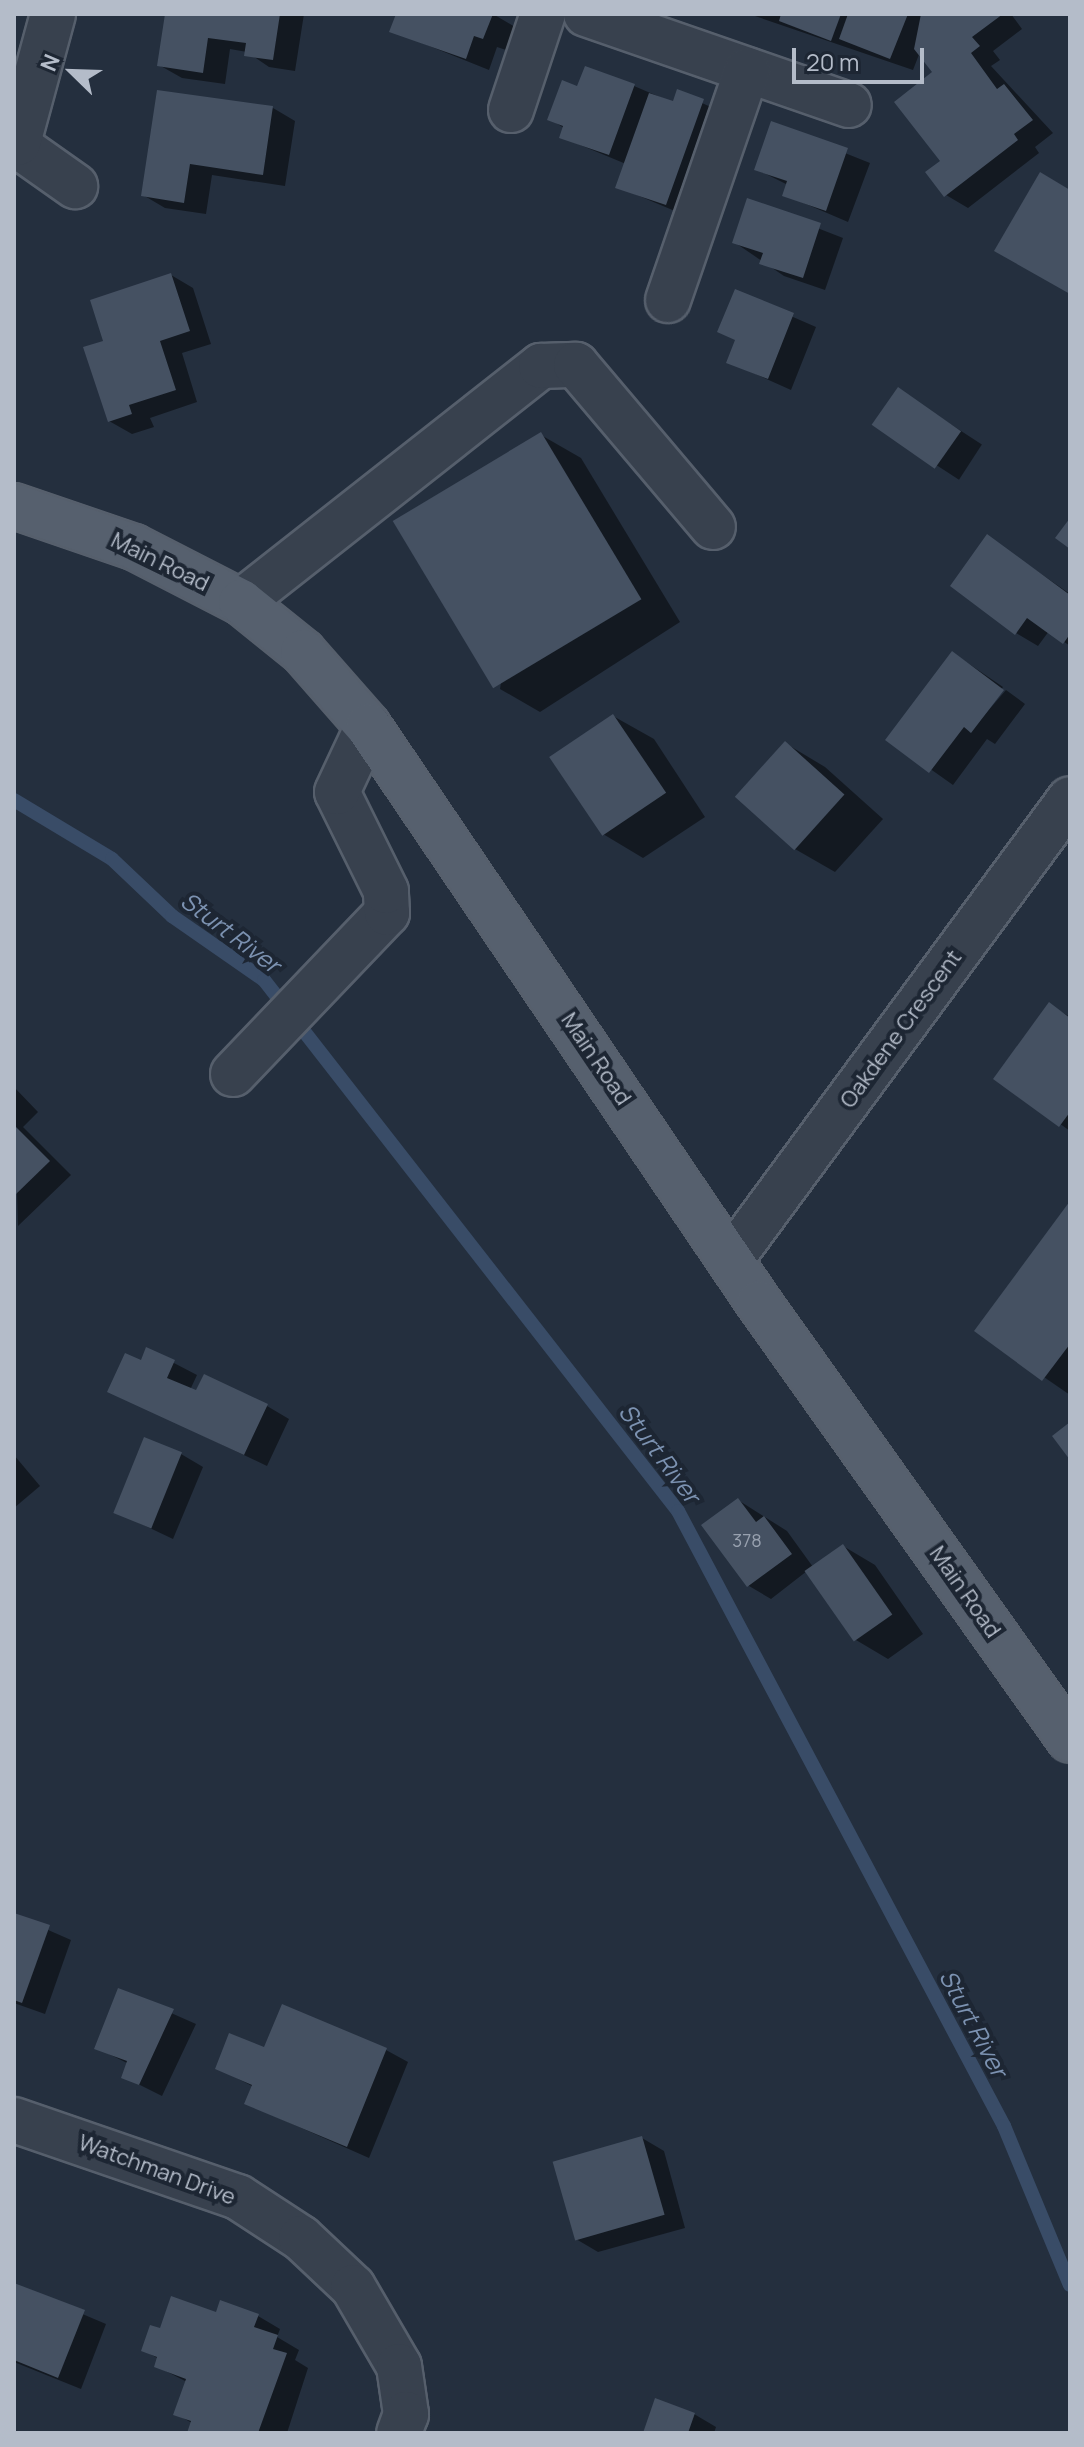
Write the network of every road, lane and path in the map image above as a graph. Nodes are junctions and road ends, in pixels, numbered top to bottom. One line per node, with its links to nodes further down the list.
1 (53, 14): 7 (street)
2 (543, 14): 6 (street)
3 (586, 14): 4 (street)
4 (747, 70): 5 (street); 9 (street)
5 (849, 105)
6 (511, 110)
7 (16, 143): 8 (street)
8 (75, 186)
9 (668, 300)
10 (14, 506): 12 (main road, Main Road)
11 (713, 527): 12 (street)
12 (241, 602): 13 (main road, Main Road)
13 (368, 726): 15 (street); 16 (main road, Main Road)
14 (1062, 827): 16 (street, Oakdene Crescent)
15 (233, 1074)
16 (731, 1259): 17 (main road, Main Road)
17 (1070, 1740)
18 (14, 2120): 19 (street, Watchman Drive)
19 (399, 2433)

